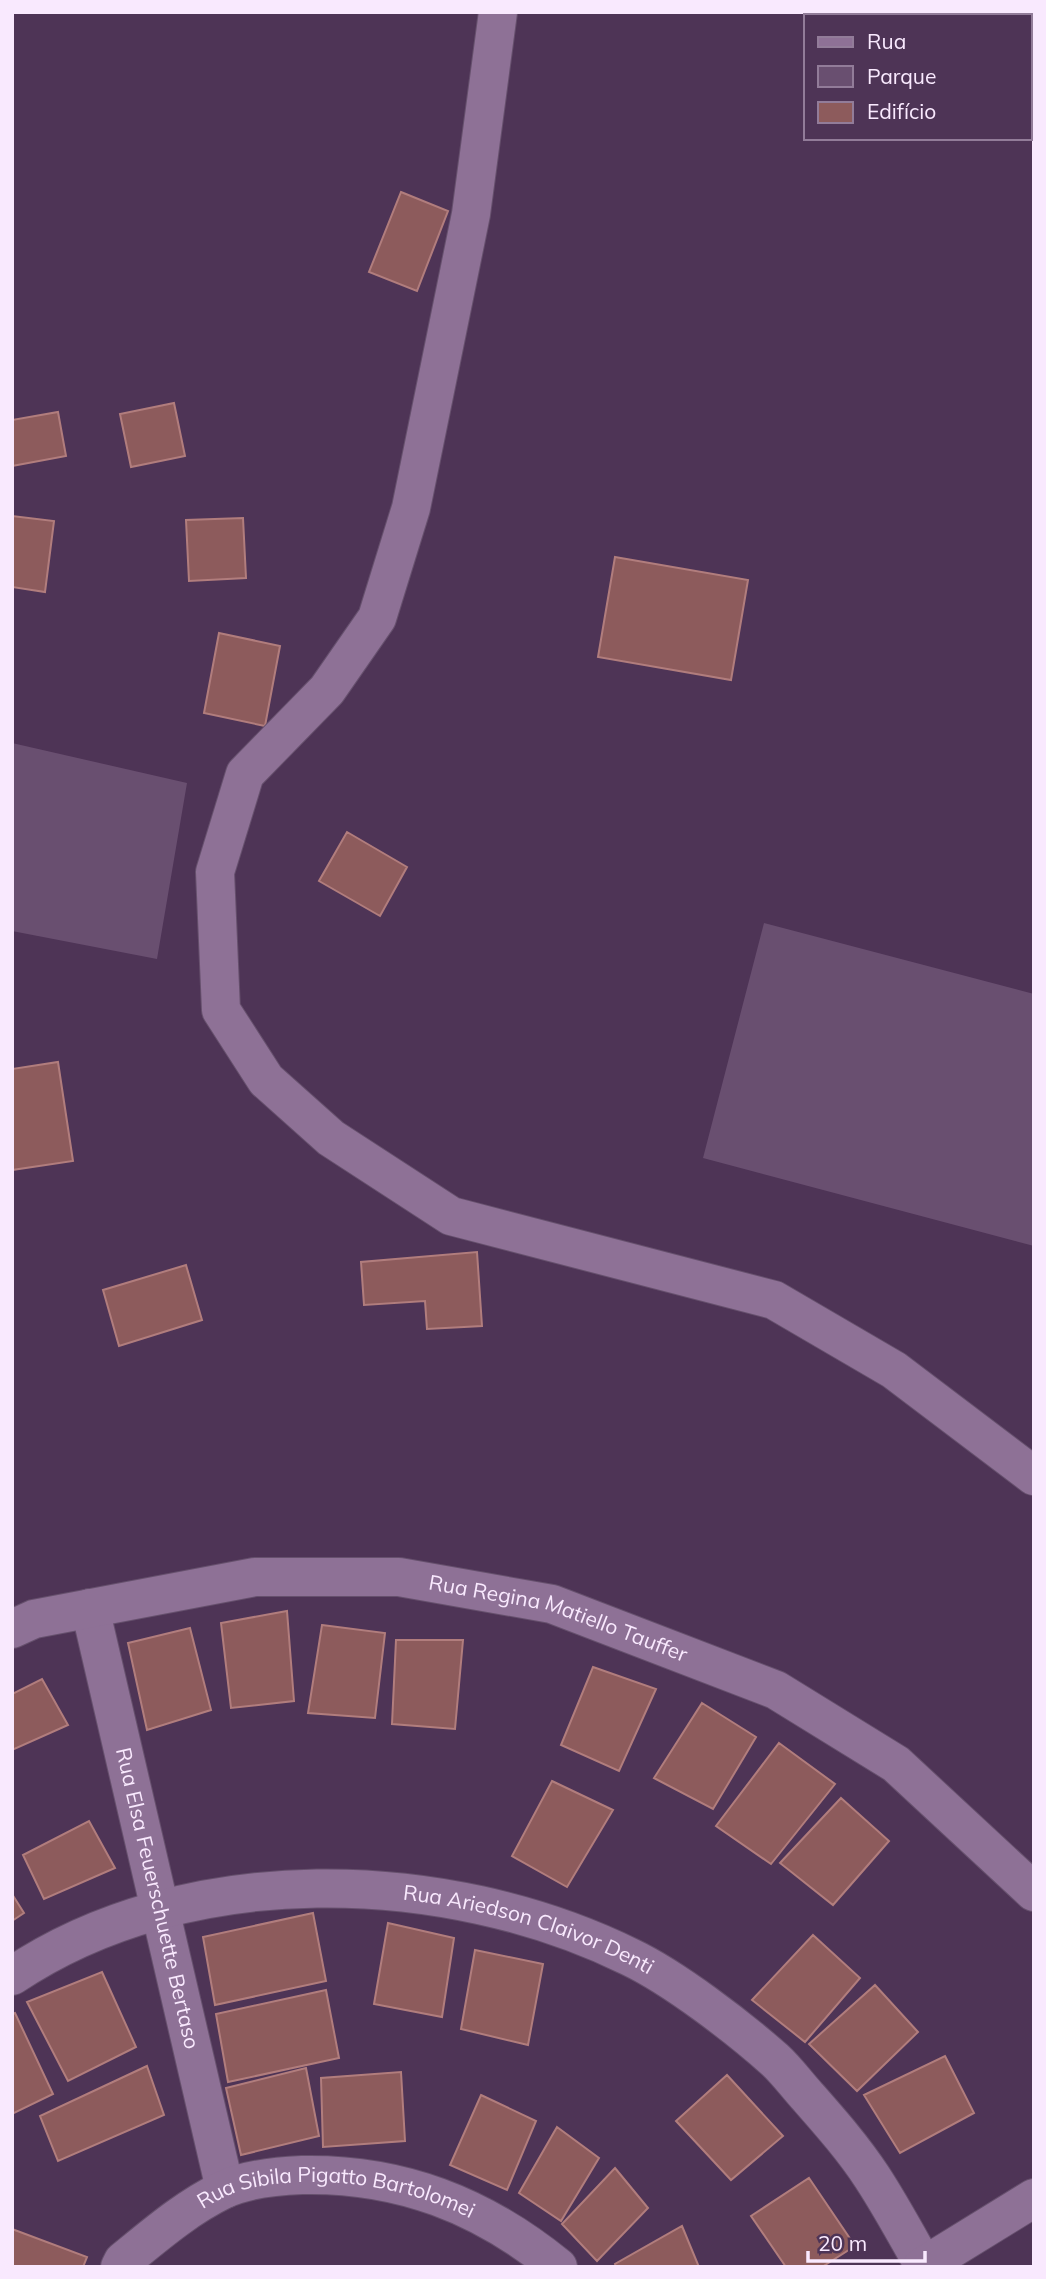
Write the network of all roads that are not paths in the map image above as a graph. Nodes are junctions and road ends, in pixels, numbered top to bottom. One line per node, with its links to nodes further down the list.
1 (498, 12): 2 (street)
2 (1034, 1476)
3 (90, 1608): 4 (street, Rua Regina Matiello Tauffer); 5 (street, Rua Regina Matiello Tauffer); 6 (street, Rua Elsa Feuerschuette Bertaso)
4 (12, 1629)
5 (1034, 1892)
6 (160, 1909): 7 (street, Rua Ariedson Claivor Denti); 8 (street, Rua Elsa Feuerschuette Bertaso); 10 (street, Rua Ariedson Claivor Denti)
7 (12, 1976)
8 (225, 2189): 11 (street, Rua Sibila Pigatto Bartolomei); 12 (street, Rua Sibila Pigatto Bartolomei)
9 (1034, 2198): 10 (street)
10 (923, 2266)
11 (120, 2267)
12 (558, 2267)

